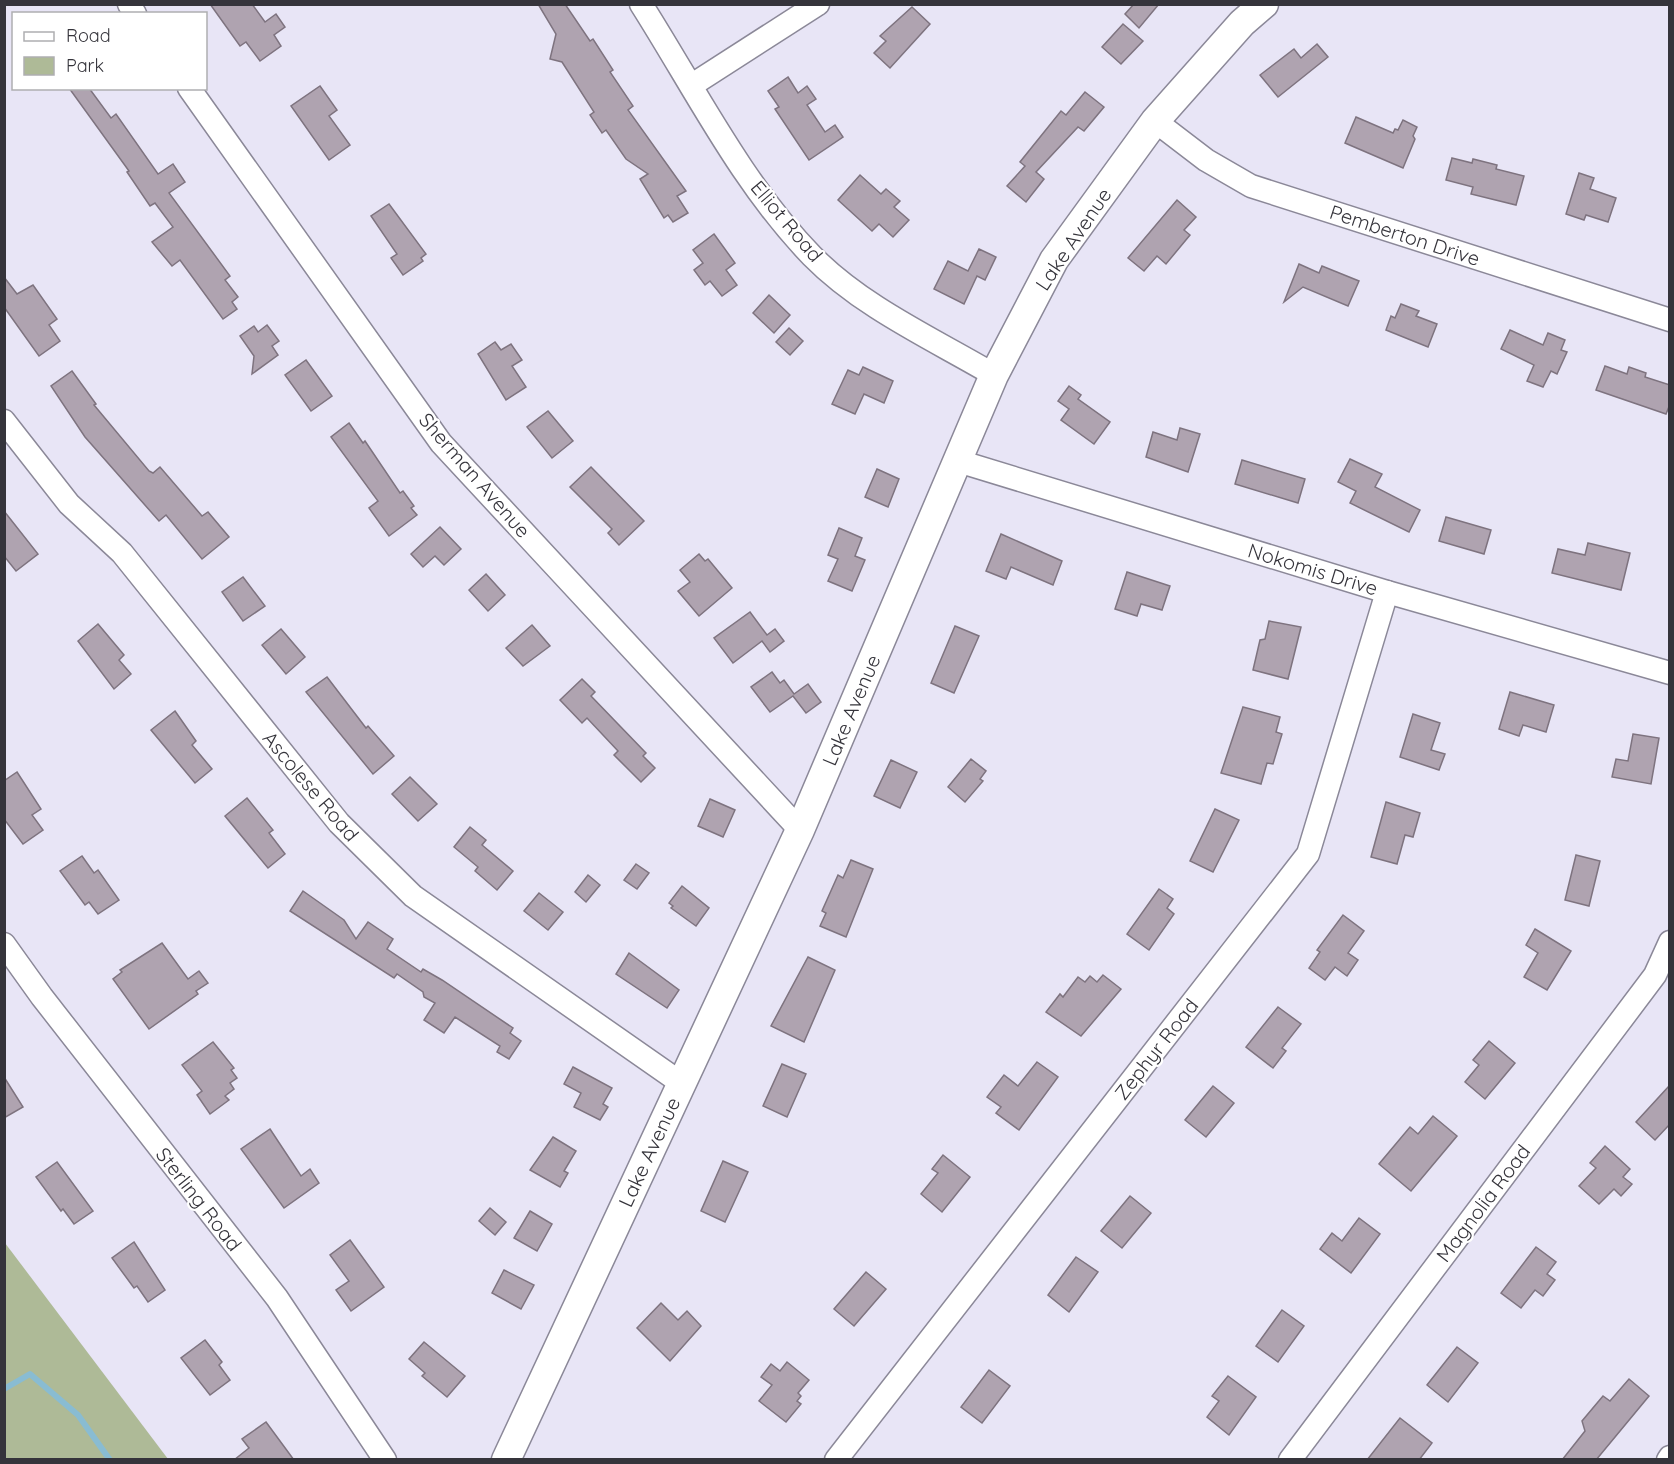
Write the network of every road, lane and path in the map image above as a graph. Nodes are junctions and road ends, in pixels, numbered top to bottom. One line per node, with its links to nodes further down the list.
1 (641, 4): 4 (street, Elliot Road)
2 (818, 4): 4 (street)
3 (1264, 4): 6 (street, Lake Avenue)
4 (692, 85): 8 (street, Elliot Road)
5 (190, 90): 13 (street, Sherman Avenue)
6 (1155, 121): 7 (street, Pemberton Drive); 8 (street, Lake Avenue)
7 (1670, 320)
8 (994, 375): 10 (street, Lake Avenue)
9 (4, 421): 16 (street, Ascolese Road)
10 (958, 461): 11 (street, Nokomis Drive); 13 (street, Lake Avenue)
11 (1387, 592): 12 (street, Nokomis Drive); 19 (street, Zephyr Road)
12 (1670, 673)
13 (800, 830): 16 (street, Lake Avenue)
14 (1670, 942): 20 (street, Magnolia Road)
15 (4, 944): 17 (street, Sterling Road)
16 (681, 1083): 18 (street, Lake Avenue)
17 (386, 1460)
18 (506, 1460)
19 (836, 1460)
20 (1290, 1460)

